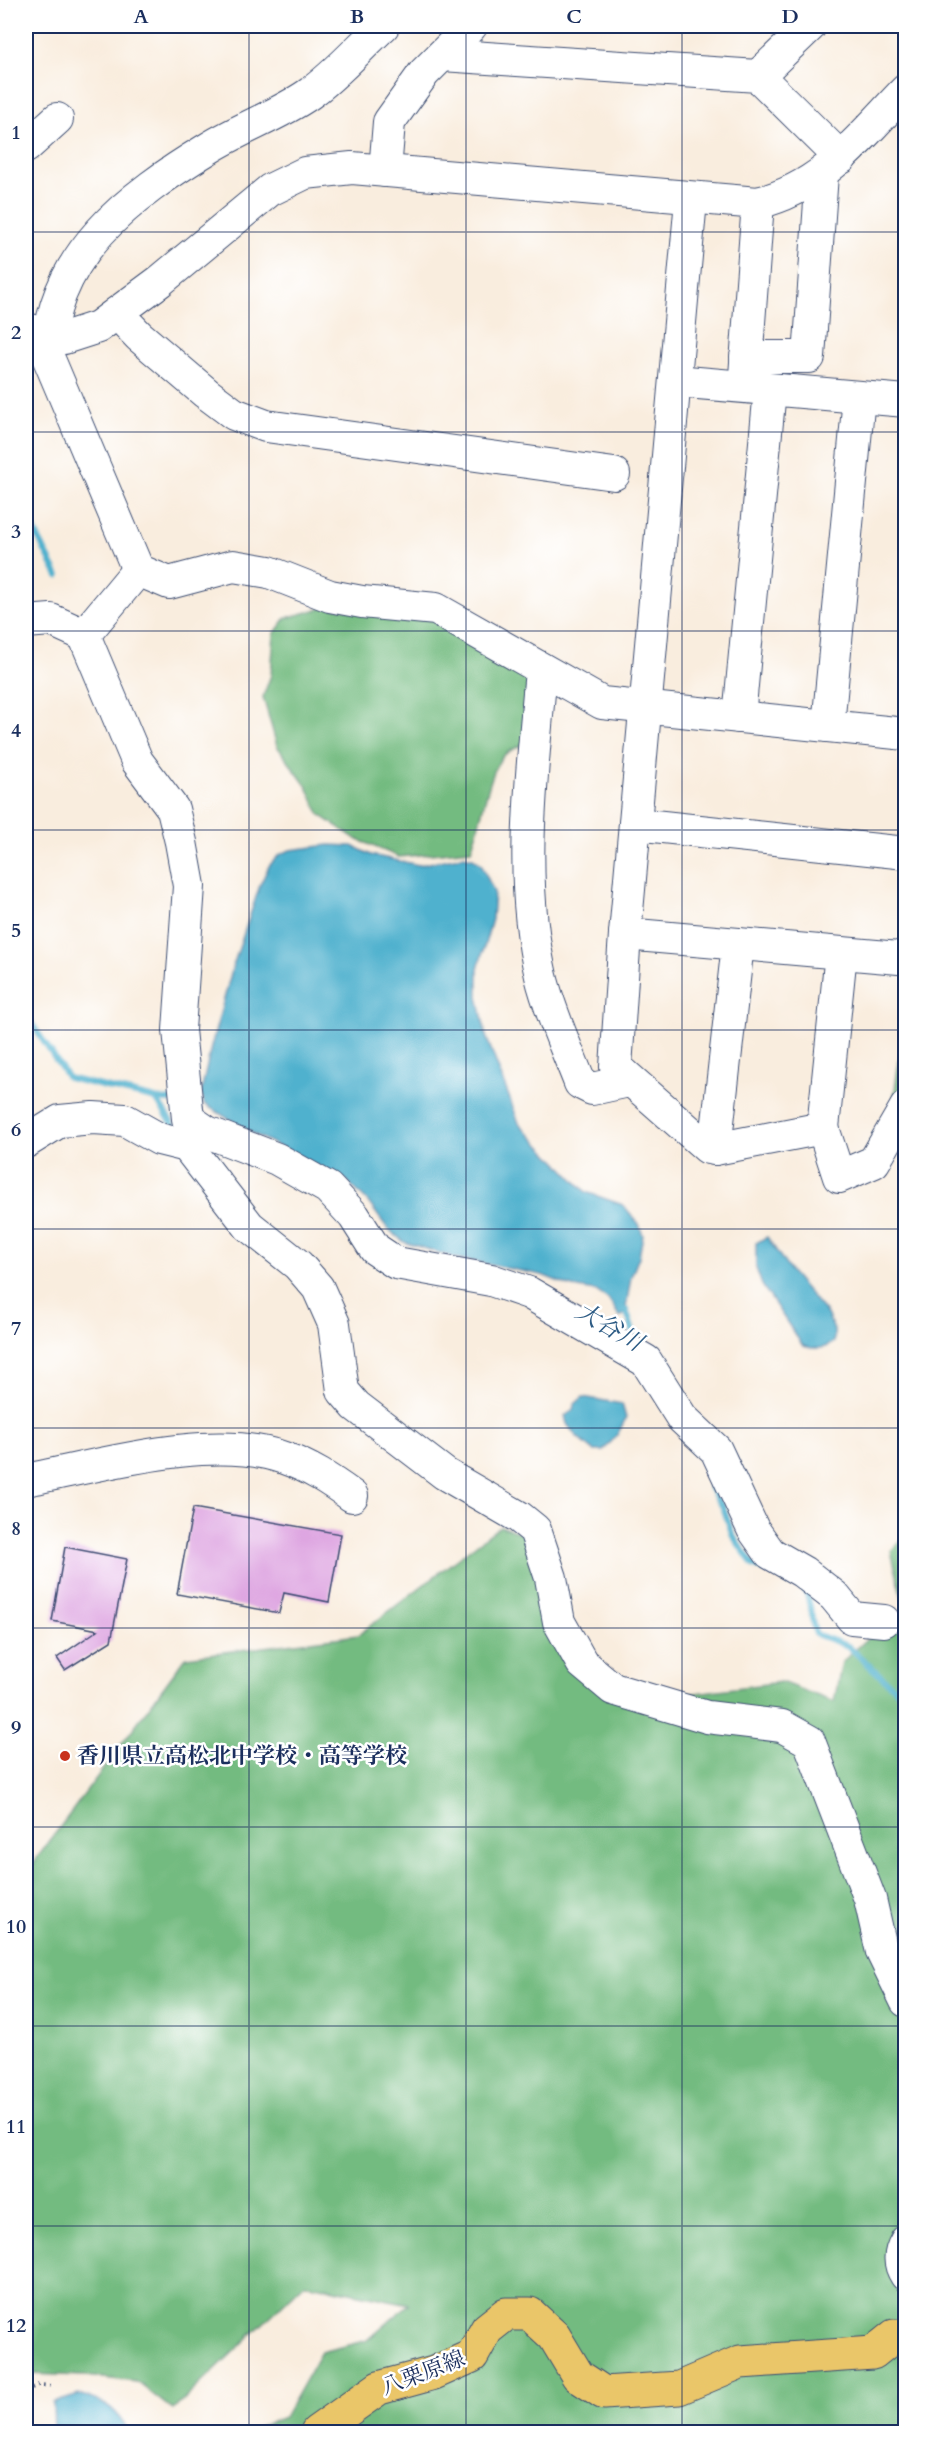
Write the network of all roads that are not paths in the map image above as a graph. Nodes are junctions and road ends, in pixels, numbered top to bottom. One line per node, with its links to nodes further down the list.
1 (383, 26): 14 (street)
2 (471, 26): 4 (street)
3 (807, 26): 5 (street)
4 (442, 55): 5 (street); 10 (street)
5 (758, 76): 9 (street)
6 (906, 90): 9 (street)
7 (57, 119): 8 (street)
8 (26, 147)
9 (831, 166): 12 (street); 15 (street)
10 (385, 171): 11 (street); 13 (street)
11 (691, 200): 12 (street); 16 (street)
12 (758, 203): 15 (street)
13 (117, 313): 14 (street); 19 (street)
14 (37, 332): 20 (street)
15 (753, 378): 16 (street); 17 (street); 25 (street)
16 (675, 381): 24 (street)
17 (859, 397): 18 (street); 26 (street)
18 (906, 401)
19 (614, 474)
20 (138, 570): 22 (street); 23 (street)
21 (26, 622): 22 (street)
22 (84, 635): 37 (street)
23 (541, 669): 24 (street); 34 (street)
24 (646, 708): 25 (street); 28 (street)
25 (739, 717): 26 (street)
26 (828, 726): 27 (street)
27 (906, 734)
28 (635, 824): 29 (street); 30 (street)
29 (906, 853)
30 (625, 934): 31 (street); 34 (street)
31 (738, 944): 32 (street); 39 (street)
32 (841, 953): 33 (street); 36 (street)
33 (906, 954)
34 (629, 1081): 39 (street)
35 (906, 1107): 36 (street)
36 (823, 1128): 39 (street)
37 (188, 1132): 38 (street); 42 (street); 43 (street)
38 (26, 1142)
39 (715, 1149)
40 (26, 1480): 41 (street)
41 (352, 1496)
42 (884, 1621)
43 (906, 2001)
44 (906, 2241): 45 (street)
45 (906, 2275)
46 (906, 2336): 47 (main road, 八栗原線)
47 (317, 2433)

